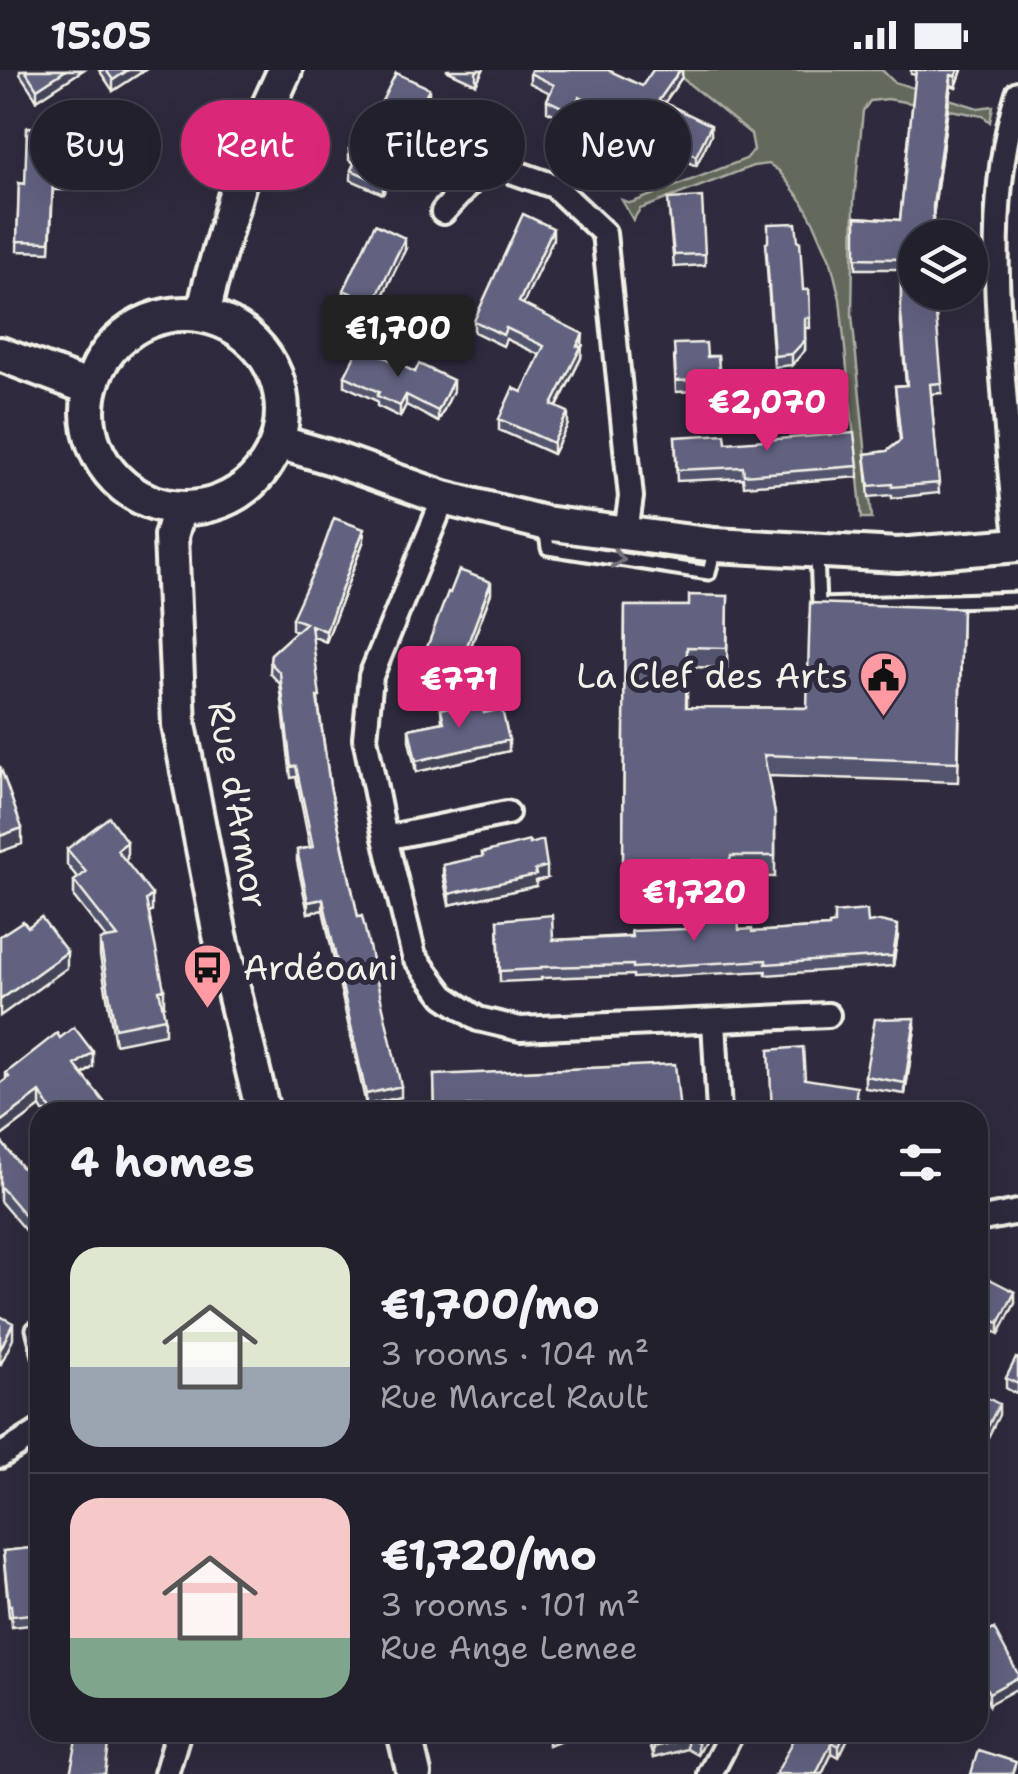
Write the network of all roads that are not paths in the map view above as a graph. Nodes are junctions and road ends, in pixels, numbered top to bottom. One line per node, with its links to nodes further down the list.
1 (285, 70): 5 (main road)
2 (1018, 92): 4 (street)
3 (444, 212): 12 (street)
4 (1007, 297): 13 (street)
5 (203, 315): 7 (main road); 8 (main road)
6 (0, 354): 7 (main road)
7 (90, 388): 10 (main road)
8 (278, 442): 9 (main road); 10 (main road)
9 (444, 498): 11 (main road); 18 (street)
10 (179, 508): 21 (main road, Rue d'Armor)
11 (544, 522): 12 (main road); 14 (lane, one-way to 14)
12 (626, 533): 14 (main road)
13 (1018, 544): 15 (main road)
14 (716, 545): 15 (main road)
15 (816, 550): 16 (lane)
16 (1018, 600)
17 (507, 813): 18 (street)
18 (385, 838): 20 (street)
19 (828, 1015): 20 (street)
20 (714, 1021): 22 (street)
21 (261, 1102)
22 (718, 1102)
23 (1018, 1212): 24 (street)
24 (988, 1218)
25 (30, 1437): 26 (street)
26 (0, 1456)
27 (176, 1742): 30 (street)
28 (406, 1742): 31 (main road)
29 (727, 1742): 32 (street)
30 (166, 1774)
31 (414, 1774)
32 (710, 1774)

